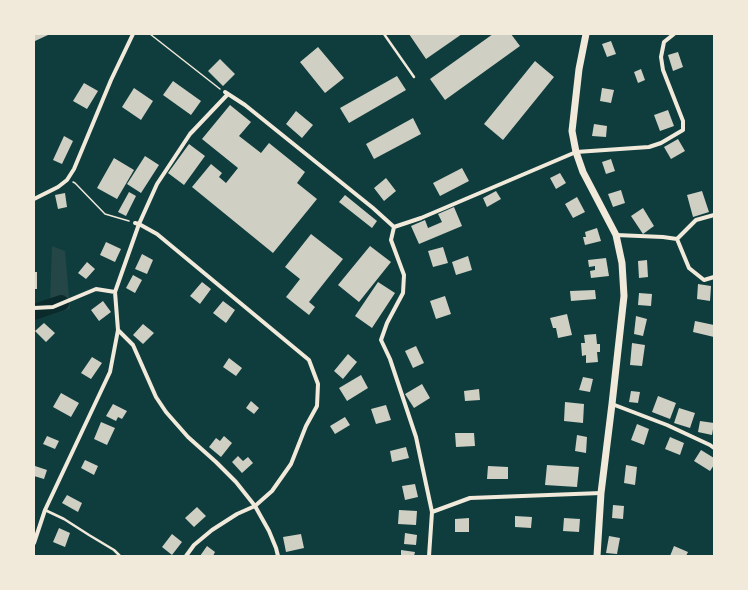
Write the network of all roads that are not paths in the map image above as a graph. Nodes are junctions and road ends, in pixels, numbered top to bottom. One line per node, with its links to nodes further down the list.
1 (133, 34): 7 (street)
2 (384, 34): 5 (lane)
3 (586, 34): 6 (main road)
4 (674, 34): 6 (street)
5 (414, 77)
6 (576, 152): 10 (street); 11 (main road)
7 (34, 199)
8 (714, 215): 12 (street)
9 (137, 223): 10 (street); 14 (street); 20 (street)
10 (394, 227): 22 (street)
11 (616, 235): 12 (street); 17 (main road)
12 (676, 239): 13 (street)
13 (714, 277)
14 (114, 292): 15 (street); 16 (street)
15 (34, 308)
16 (118, 330): 20 (street); 21 (street)
17 (612, 404): 18 (street); 19 (main road)
18 (714, 448)
19 (601, 493): 22 (street); 28 (main road)
20 (255, 506): 25 (street); 26 (street)
21 (44, 510): 23 (street); 24 (lane)
22 (432, 512): 27 (street)
23 (34, 543)
24 (120, 556)
25 (186, 556)
26 (278, 556)
27 (429, 556)
28 (597, 556)

